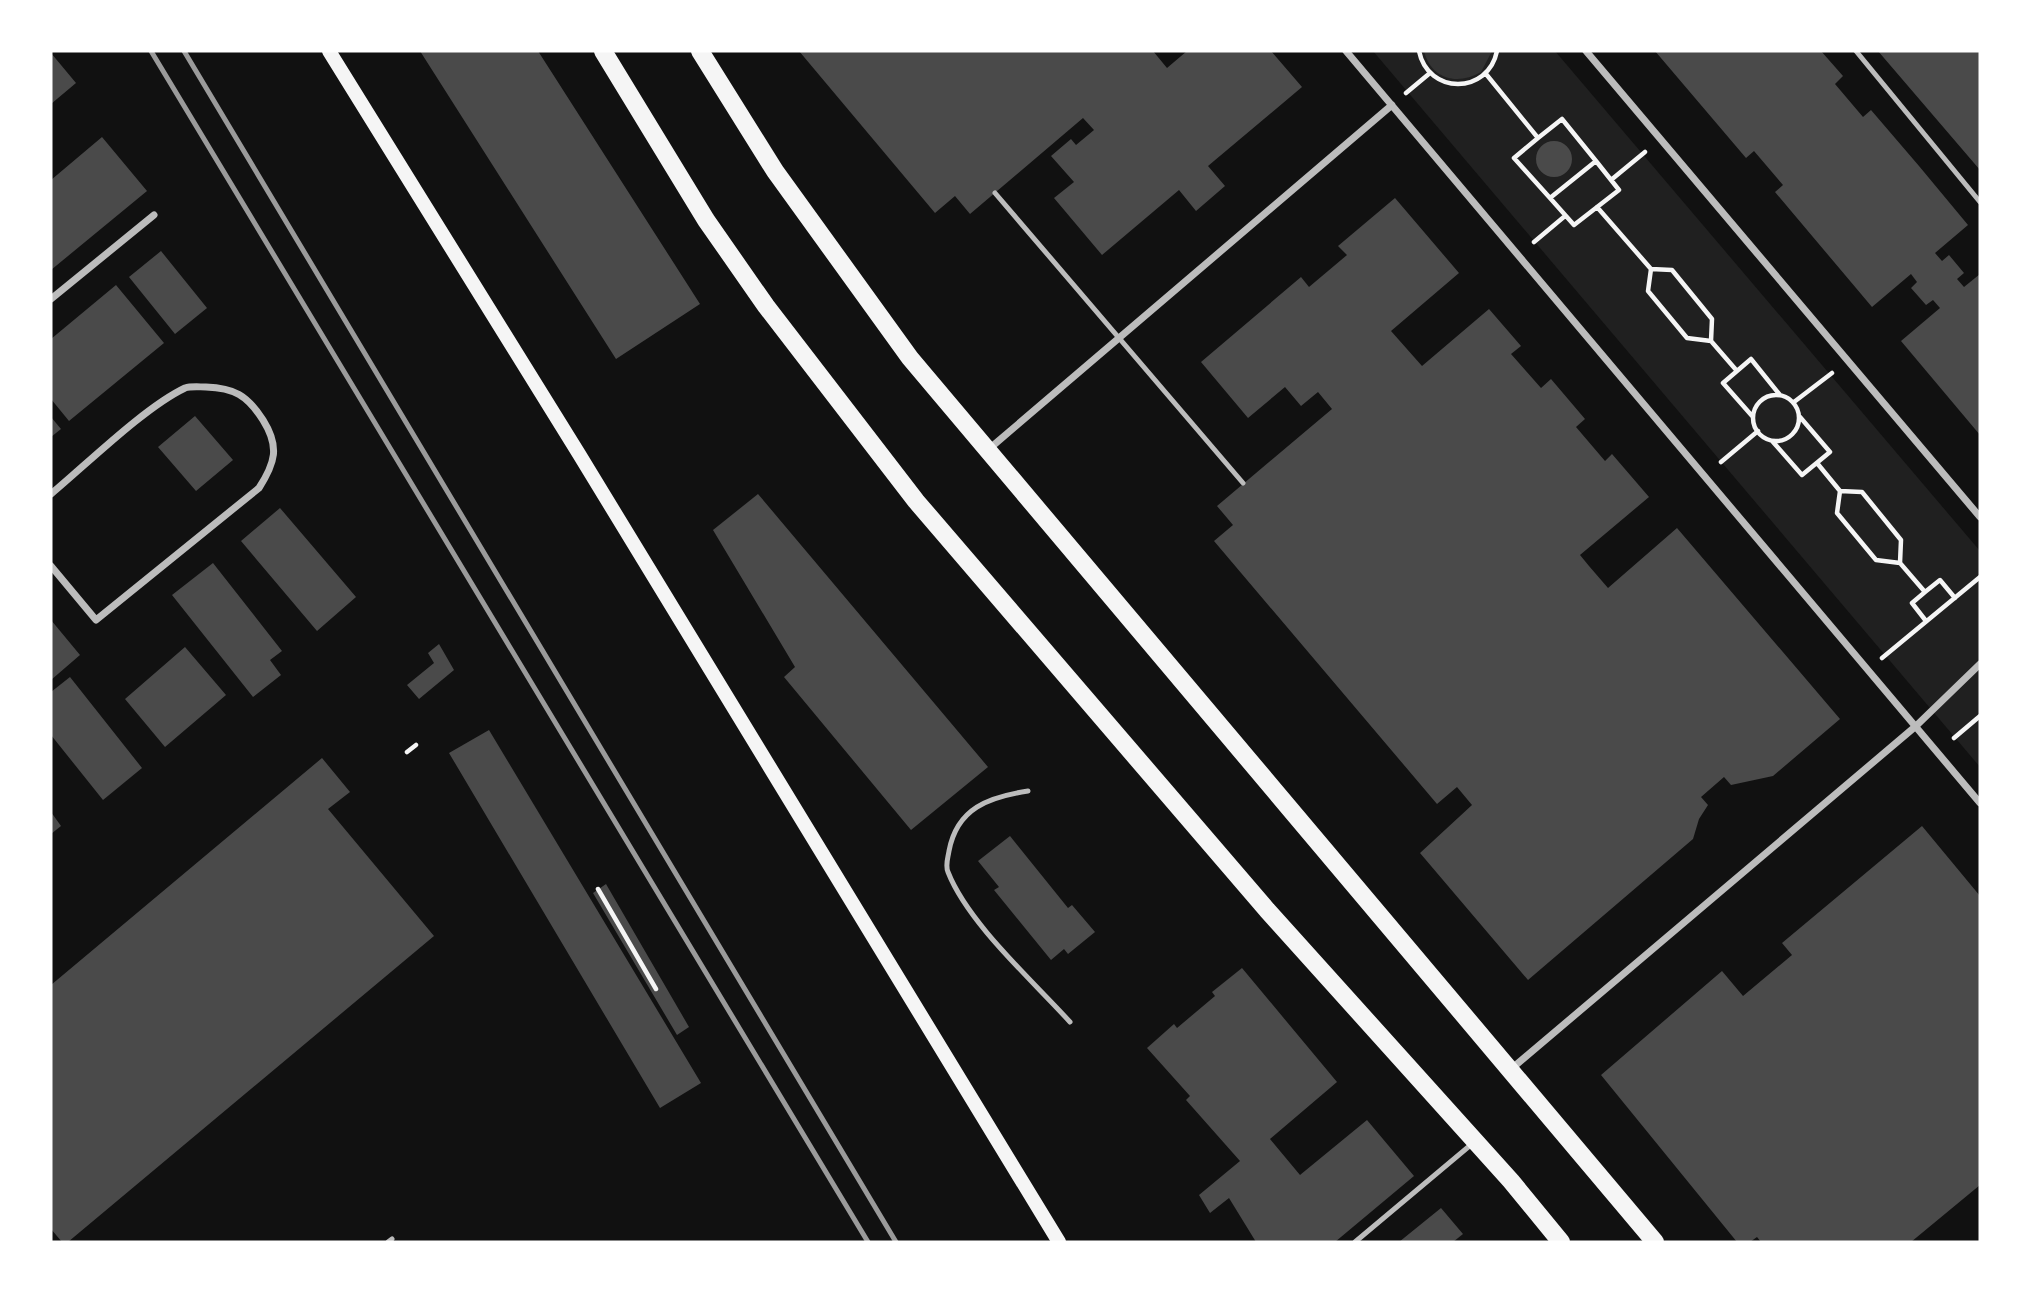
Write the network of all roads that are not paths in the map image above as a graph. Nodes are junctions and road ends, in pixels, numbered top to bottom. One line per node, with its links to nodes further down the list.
1 (329, 51): 25 (main road)
2 (603, 51): 24 (main road)
3 (700, 51): 13 (main road)
4 (1346, 51): 7 (street)
5 (1586, 51): 16 (street)
6 (1856, 51): 9 (lane)
7 (1392, 105): 12 (street); 19 (street)
8 (995, 193): 12 (lane)
9 (1980, 202)
10 (154, 215): 11 (street)
11 (51, 299)
12 (1118, 340): 13 (street); 14 (lane)
13 (986, 452): 23 (main road)
14 (1243, 483)
15 (51, 494): 17 (street)
16 (1980, 517)
17 (51, 566)
18 (1980, 664): 19 (street)
19 (1916, 726): 21 (street); 23 (street)
20 (1028, 791): 22 (lane)
21 (1980, 803)
22 (1070, 1022)
23 (1510, 1070): 28 (main road)
24 (1475, 1141): 26 (lane); 27 (main road)
25 (1059, 1242)
26 (1355, 1242)
27 (1561, 1242)
28 (1655, 1242)

